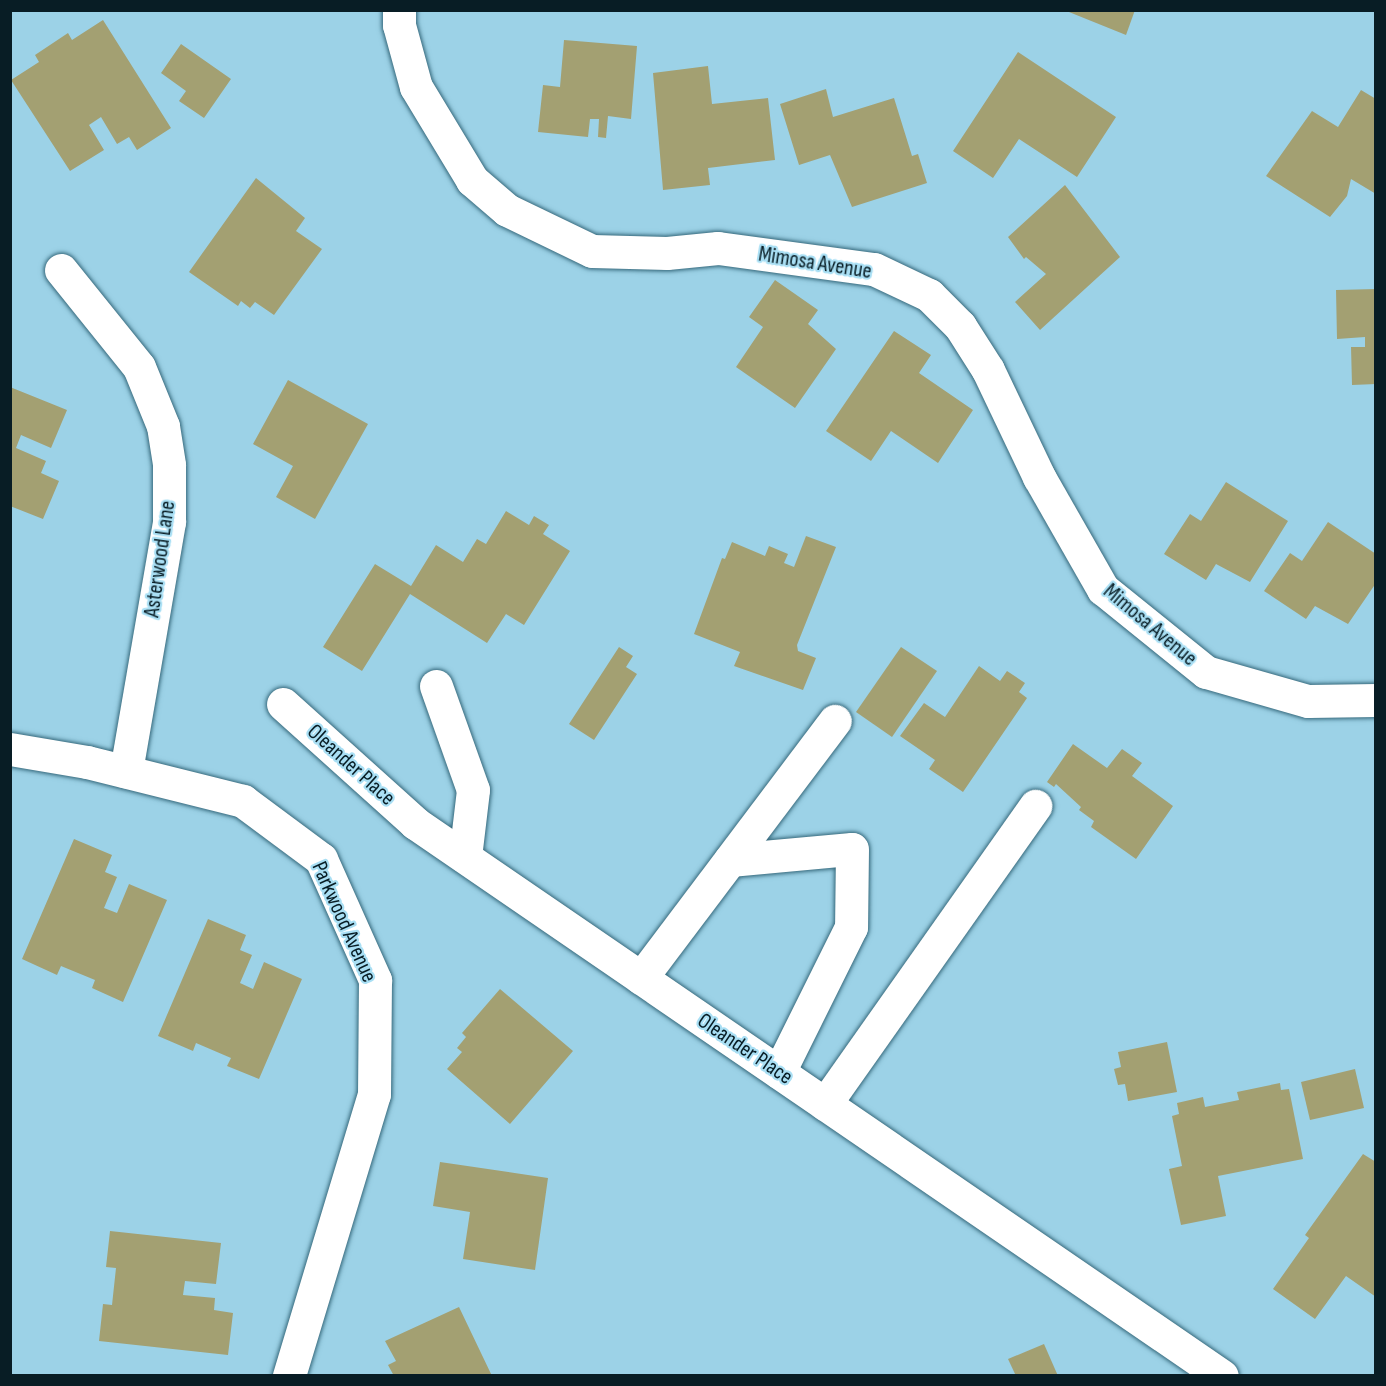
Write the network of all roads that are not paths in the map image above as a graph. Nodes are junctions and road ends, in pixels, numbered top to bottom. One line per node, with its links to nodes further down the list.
1 (399, 10): 4 (street, Mimosa Avenue)
2 (61, 270): 8 (street, Asterwood Lane)
3 (436, 686): 10 (street)
4 (1376, 700)
5 (283, 704): 10 (street, Oleander Place)
6 (835, 721): 11 (street)
7 (10, 749): 8 (street, Parkwood Avenue)
8 (126, 771): 15 (street, Parkwood Avenue)
9 (1035, 806): 14 (street)
10 (465, 857): 12 (street, Oleander Place)
11 (730, 860): 12 (street); 13 (street)
12 (641, 978): 13 (street, Oleander Place)
13 (779, 1072): 14 (street, Oleander Place)
14 (825, 1104): 16 (street, Oleander Place)
15 (289, 1376)
16 (1222, 1376)

